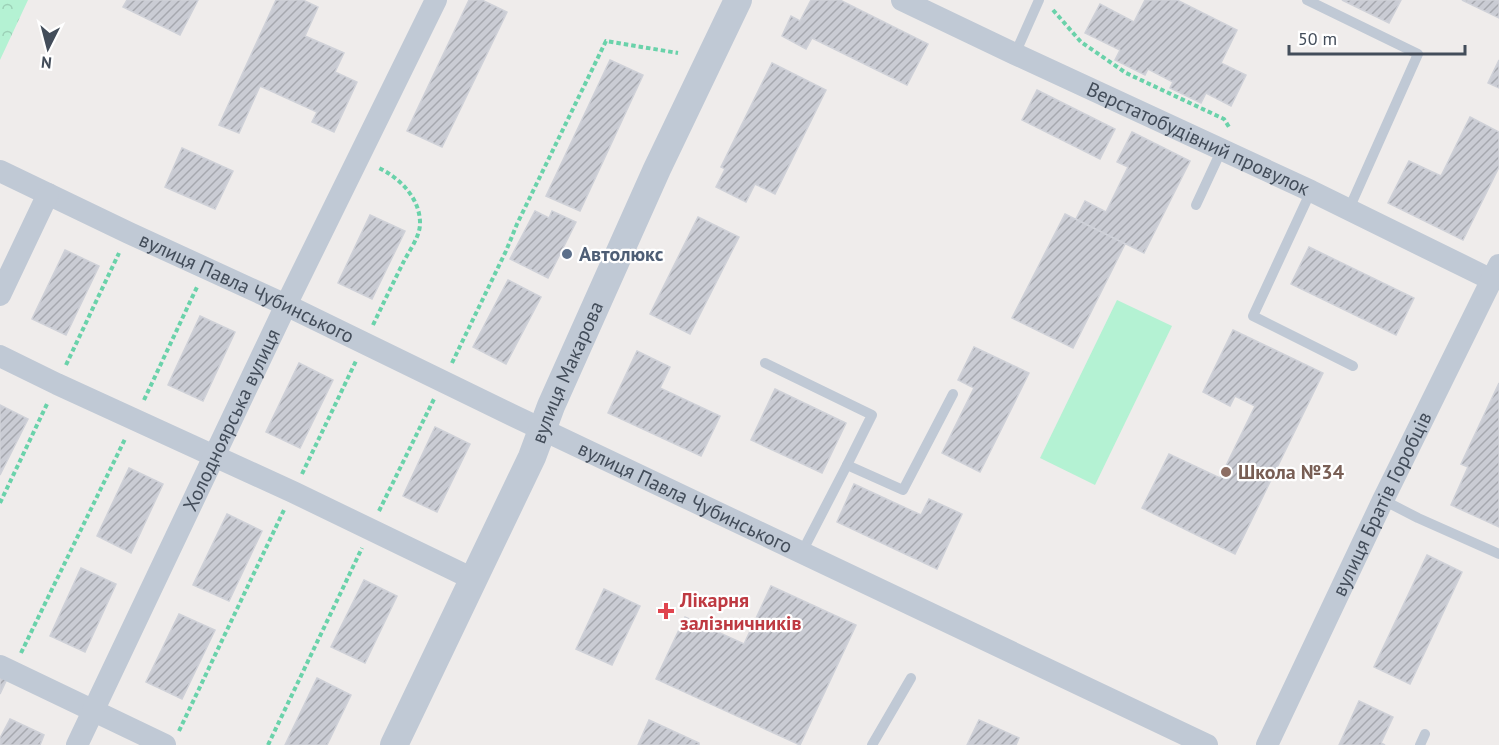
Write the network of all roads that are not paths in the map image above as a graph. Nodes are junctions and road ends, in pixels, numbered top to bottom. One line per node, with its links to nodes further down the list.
1 (436, 0): 15 (street, Холодноярська вулиця)
2 (738, 0): 20 (street, вулиця Макарова)
3 (1039, 0): 6 (lane)
4 (1307, 0): 12 (lane)
5 (910, 2): 6 (street, Верстатобудівний провулок)
6 (1015, 54): 7 (street, Верстатобудівний провулок)
7 (1222, 149): 9 (street, Верстатобудівний провулок); 11 (lane)
8 (0, 171): 10 (street, вулиця Павла Чубинського)
9 (1311, 190): 12 (street, Верстатобудівний провулок); 18 (lane)
10 (48, 194): 14 (street); 15 (street, вулиця Павла Чубинського)
11 (1196, 204)
12 (1349, 209): 13 (street, Верстатобудівний провулок)
13 (1495, 273): 23 (street, вулиця Братів Горобців)
14 (0, 296)
15 (286, 305): 20 (street, вулиця Павла Чубинського); 21 (street, Холодноярська вулиця)
16 (0, 356): 21 (street)
17 (765, 363): 22 (lane)
18 (1353, 366)
19 (953, 394): 22 (lane)
20 (543, 429): 24 (street, вулиця Павла Чубинського); 26 (street, вулиця Макарова)
21 (214, 456): 26 (street); 29 (street, Холодноярська вулиця)
22 (847, 465): 24 (lane)
23 (1383, 500): 25 (lane); 36 (street, вулиця Братів Горобців)
24 (801, 552): 35 (street, вулиця Павла Чубинського)
25 (1499, 554)
26 (473, 579): 33 (street, вулиця Макарова)
27 (6, 669): 29 (street)
28 (911, 678): 34 (lane)
29 (94, 710): 31 (street); 32 (street, Холодноярська вулиця)
30 (1425, 734): 37 (lane)
31 (171, 740)
32 (77, 745)
33 (394, 745)
34 (872, 745)
35 (1208, 745)
36 (1267, 745)
37 (1420, 745)

